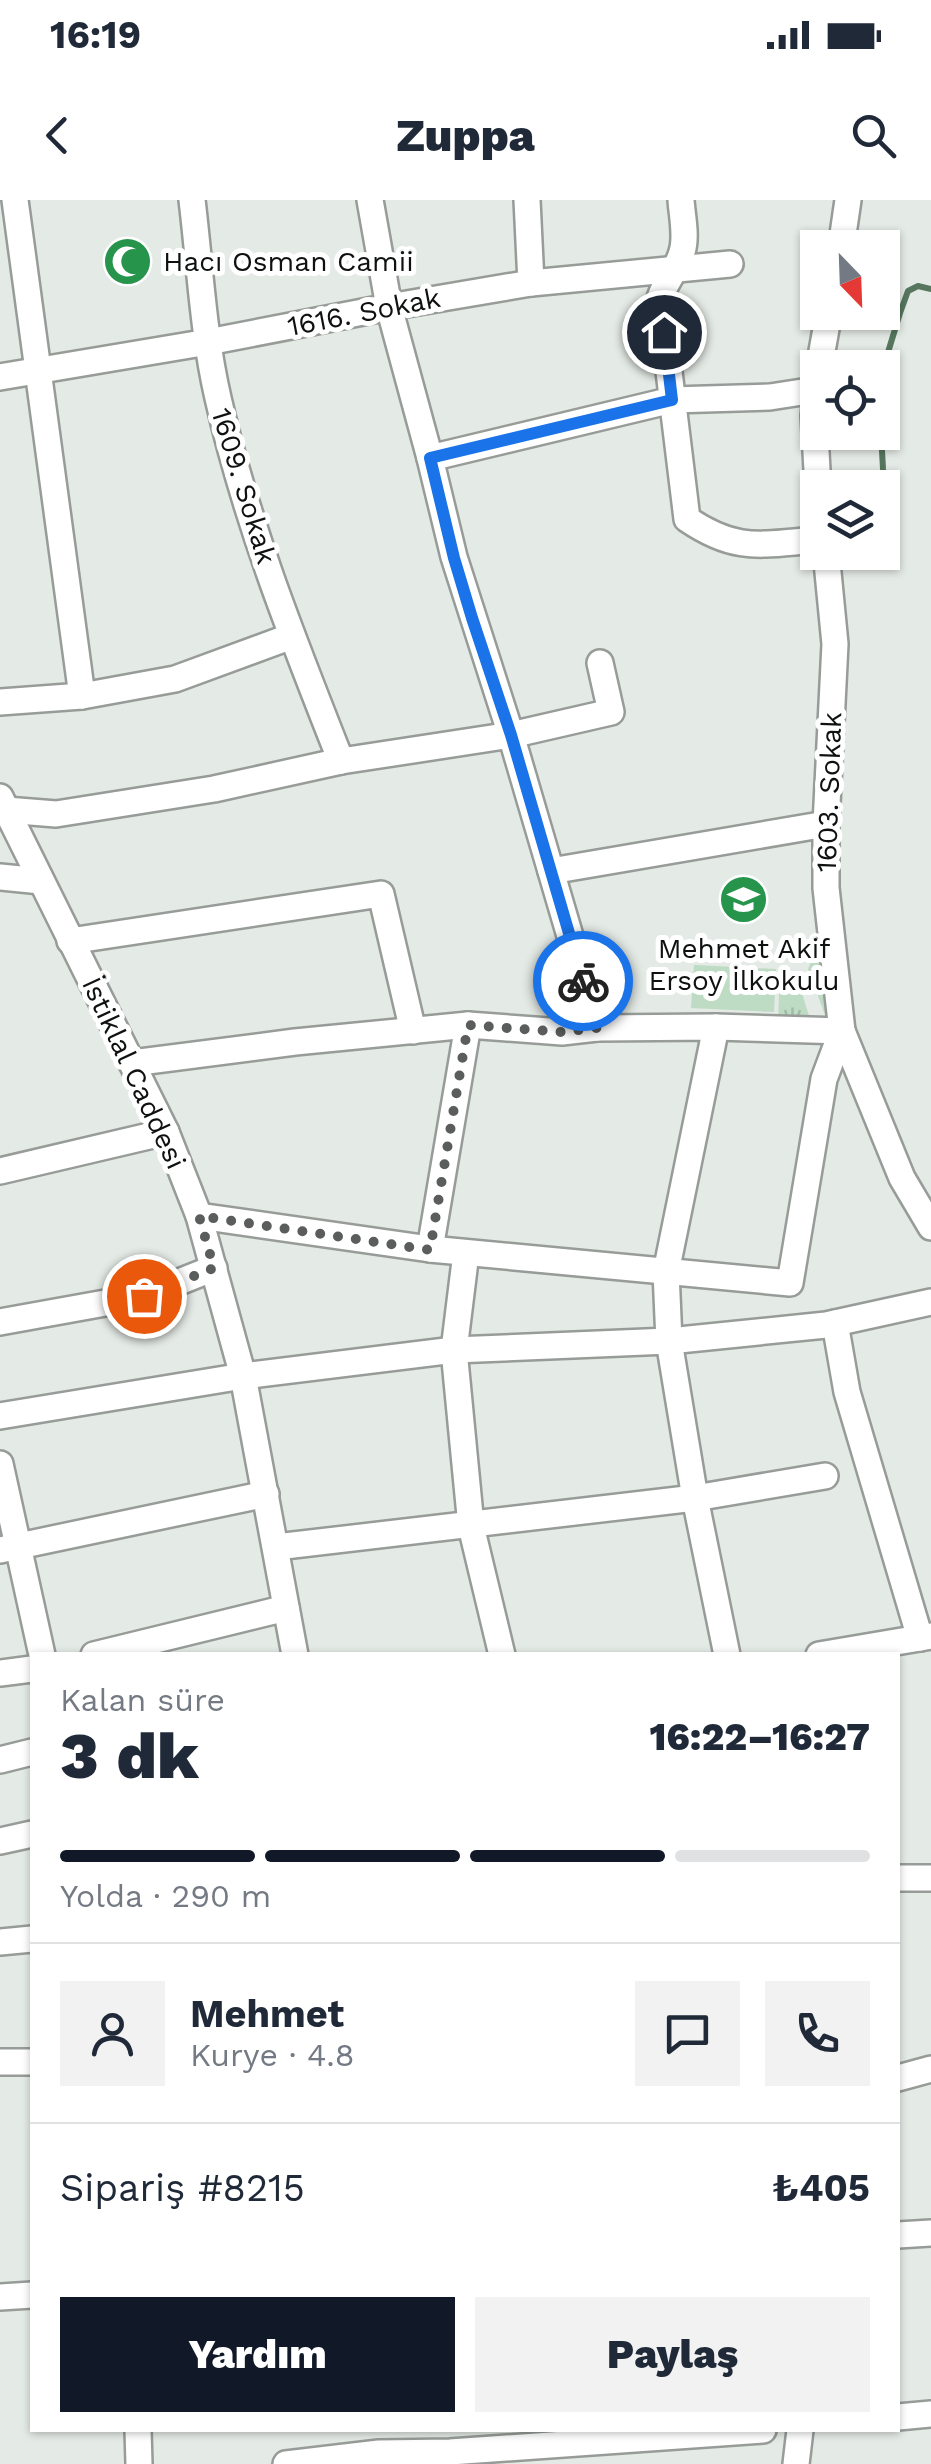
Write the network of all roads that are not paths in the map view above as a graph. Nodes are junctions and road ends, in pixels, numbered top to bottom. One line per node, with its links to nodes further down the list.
1 (15, 200): 13 (street)
2 (192, 200): 12 (street, 1609. Sokak)
3 (370, 200): 11 (street)
4 (527, 200): 10 (street)
5 (681, 200): 9 (street)
6 (848, 200): 7 (street)
7 (844, 230)
8 (730, 264): 9 (street, 1616. Sokak)
9 (674, 269): 10 (street, 1616. Sokak); 16 (street)
10 (531, 283): 11 (street, 1616. Sokak)
11 (389, 307): 12 (street, 1616. Sokak); 17 (street)
12 (208, 342): 13 (street, 1616. Sokak); 20 (street, 1609. Sokak)
13 (37, 371): 14 (street, 1616. Sokak); 22 (street)
14 (0, 377)
15 (800, 384): 16 (street)
16 (672, 400): 17 (street); 18 (street)
17 (430, 458): 24 (street)
18 (800, 541)
19 (828, 570): 27 (street, 1603. Sokak)
20 (292, 636): 22 (street); 25 (street, 1609. Sokak)
21 (600, 663): 24 (street)
22 (82, 696): 23 (street)
23 (0, 702)
24 (511, 735): 25 (street); 28 (street)
25 (341, 761): 26 (street)
26 (3, 804): 30 (street, İstiklal Caddesi)
27 (826, 824): 28 (street); 36 (street, 1603. Sokak)
28 (551, 870): 33 (street)
29 (0, 877): 30 (street)
30 (41, 881): 31 (street, İstiklal Caddesi)
31 (70, 941): 35 (street); 37 (street, İstiklal Caddesi)
32 (468, 1025): 33 (street); 35 (street); 42 (street)
33 (597, 1028): 34 (street)
34 (716, 1028): 36 (street); 45 (street)
35 (413, 1031): 37 (street)
36 (842, 1031): 41 (street); 45 (street)
37 (132, 1062): 38 (street, İstiklal Caddesi)
38 (166, 1132): 39 (street); 40 (street, İstiklal Caddesi)
39 (0, 1170)
40 (199, 1216): 42 (street); 44 (street, İstiklal Caddesi)
41 (931, 1227)
42 (430, 1250): 43 (street)
43 (466, 1253): 45 (street); 50 (street)
44 (214, 1268): 47 (street); 51 (street, İstiklal Caddesi)
45 (666, 1272): 49 (street)
46 (931, 1302): 48 (street)
47 (0, 1322)
48 (835, 1322): 49 (street); 61 (street)
49 (670, 1341): 50 (street); 56 (street)
50 (454, 1350): 51 (street); 57 (street)
51 (243, 1376): 52 (street); 55 (street, İstiklal Caddesi)
52 (0, 1416)
53 (0, 1464): 59 (street)
54 (825, 1476): 56 (street)
55 (266, 1494): 58 (street, İstiklal Caddesi); 59 (street)
56 (695, 1498): 57 (street); 66 (street)
57 (471, 1526): 58 (street); 65 (street)
58 (276, 1547): 60 (street, İstiklal Caddesi)
59 (9, 1548): 62 (street)
60 (286, 1608): 63 (street); 64 (street, İstiklal Caddesi)
61 (925, 1637): 67 (street)
62 (41, 1652)
63 (106, 1652)
64 (293, 1652)
65 (501, 1652)
66 (726, 1652)
67 (837, 1652)
68 (30, 1669): 69 (street)
69 (0, 1673)
70 (30, 1752): 71 (street)
71 (0, 1760)
72 (30, 1834): 73 (street)
73 (0, 1840)
74 (900, 1878): 75 (street)
75 (931, 1878)
76 (30, 1939): 77 (street)
77 (0, 1942)
78 (0, 2062): 79 (street)
79 (30, 2062)
80 (931, 2068): 81 (street)
81 (900, 2077)
82 (931, 2232): 83 (street)
83 (900, 2235)
84 (30, 2295): 85 (street)
85 (0, 2298)
86 (931, 2414): 87 (street)
87 (900, 2417)
88 (138, 2432): 93 (street)
89 (706, 2432): 91 (street)
90 (800, 2432): 95 (street)
91 (450, 2441): 92 (street)
92 (379, 2449): 94 (street)
93 (139, 2464)
94 (286, 2464)
95 (796, 2464)

